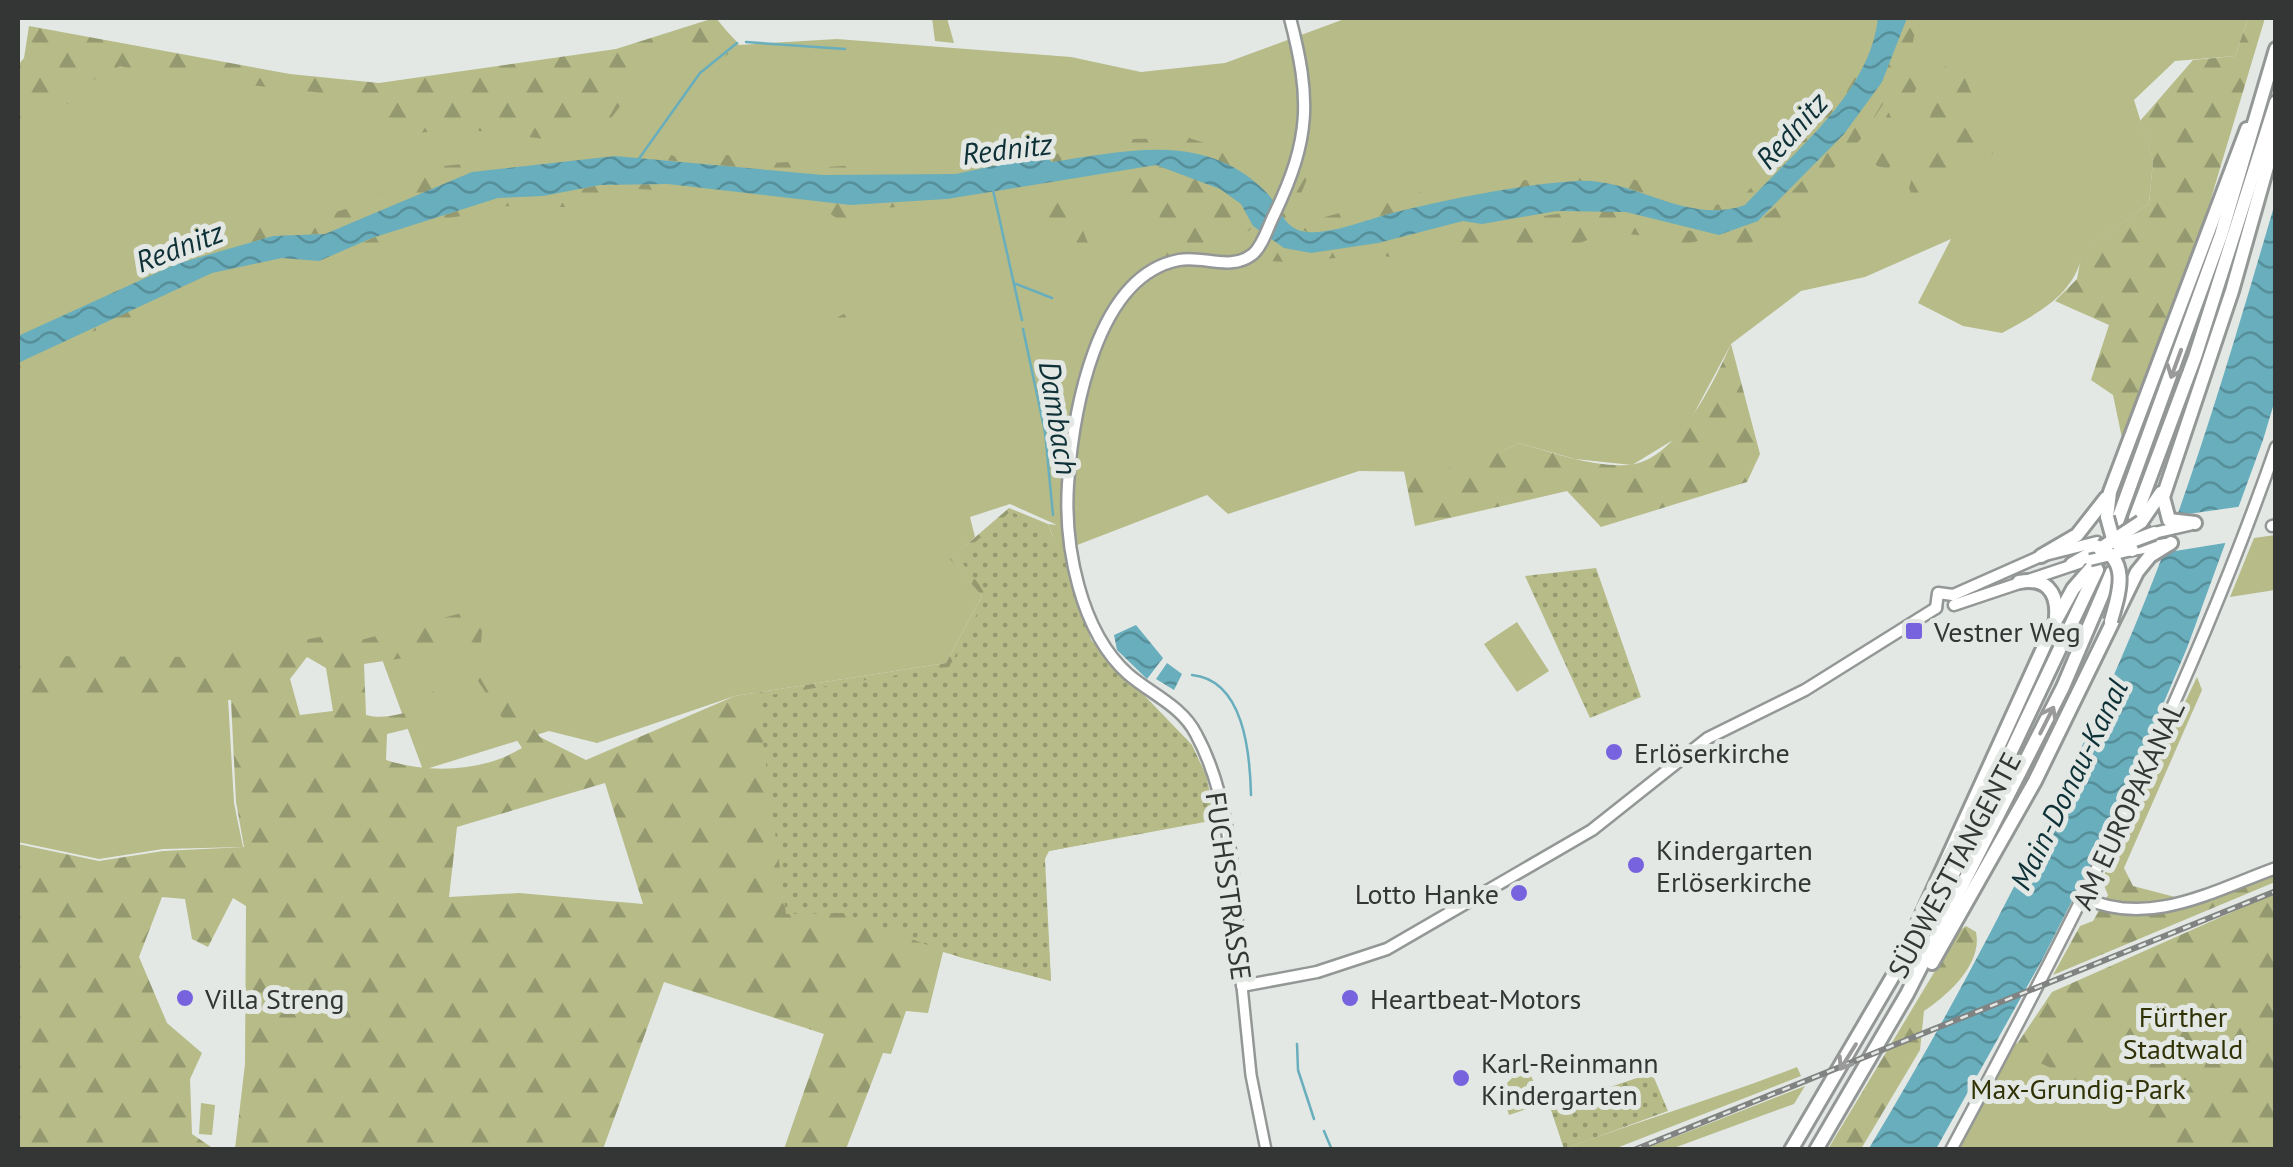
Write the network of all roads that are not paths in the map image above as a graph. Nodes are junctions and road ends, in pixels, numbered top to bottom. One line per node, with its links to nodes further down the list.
1 (1290, 18): 26 (main road, FUCHSSTRASSE)
2 (2276, 49): 4 (highway)
3 (2276, 102): 9 (highway)
4 (2260, 105): 8 (highway); 10 (highway, one-way to 10)
5 (2276, 135): 7 (highway)
6 (2276, 447): 24 (main road, AM EUROPAKANAL)
7 (2167, 482): 11 (highway); 14 (highway, bridge)
8 (2110, 492): 10 (highway); 15 (highway)
9 (2135, 518)
10 (2112, 519): 14 (highway, bridge)
11 (2195, 524): 12 (main road)
12 (2154, 533): 14 (highway, bridge)
13 (2171, 543): 14 (main road); 22 (highway, bridge)
14 (2104, 551): 15 (main road); 16 (highway); 21 (highway); 22 (highway, bridge); 25 (highway, SÜDWESTTANGENTE)
15 (2041, 556): 19 (main road)
16 (2072, 564): 18 (main road)
17 (2112, 572): 27 (highway, SÜDWESTTANGENTE, one-way to 17)
18 (2019, 582): 19 (main road); 21 (highway)
19 (1954, 600): 20 (main road); 20 (main road)
20 (1936, 608): 26 (main road)
21 (2056, 620): 25 (highway)
22 (2110, 623): 27 (highway)
23 (2276, 868): 24 (main road)
24 (2085, 898): 31 (main road, AM EUROPAKANAL)
25 (1898, 974): 29 (highway, SÜDWESTTANGENTE, one-way to 29)
26 (1242, 986): 28 (street, FUCHSSTRASSE)
27 (1908, 994): 30 (highway, SÜDWESTTANGENTE)
28 (1266, 1150)
29 (1791, 1150)
30 (1816, 1150)
31 (1950, 1150)

